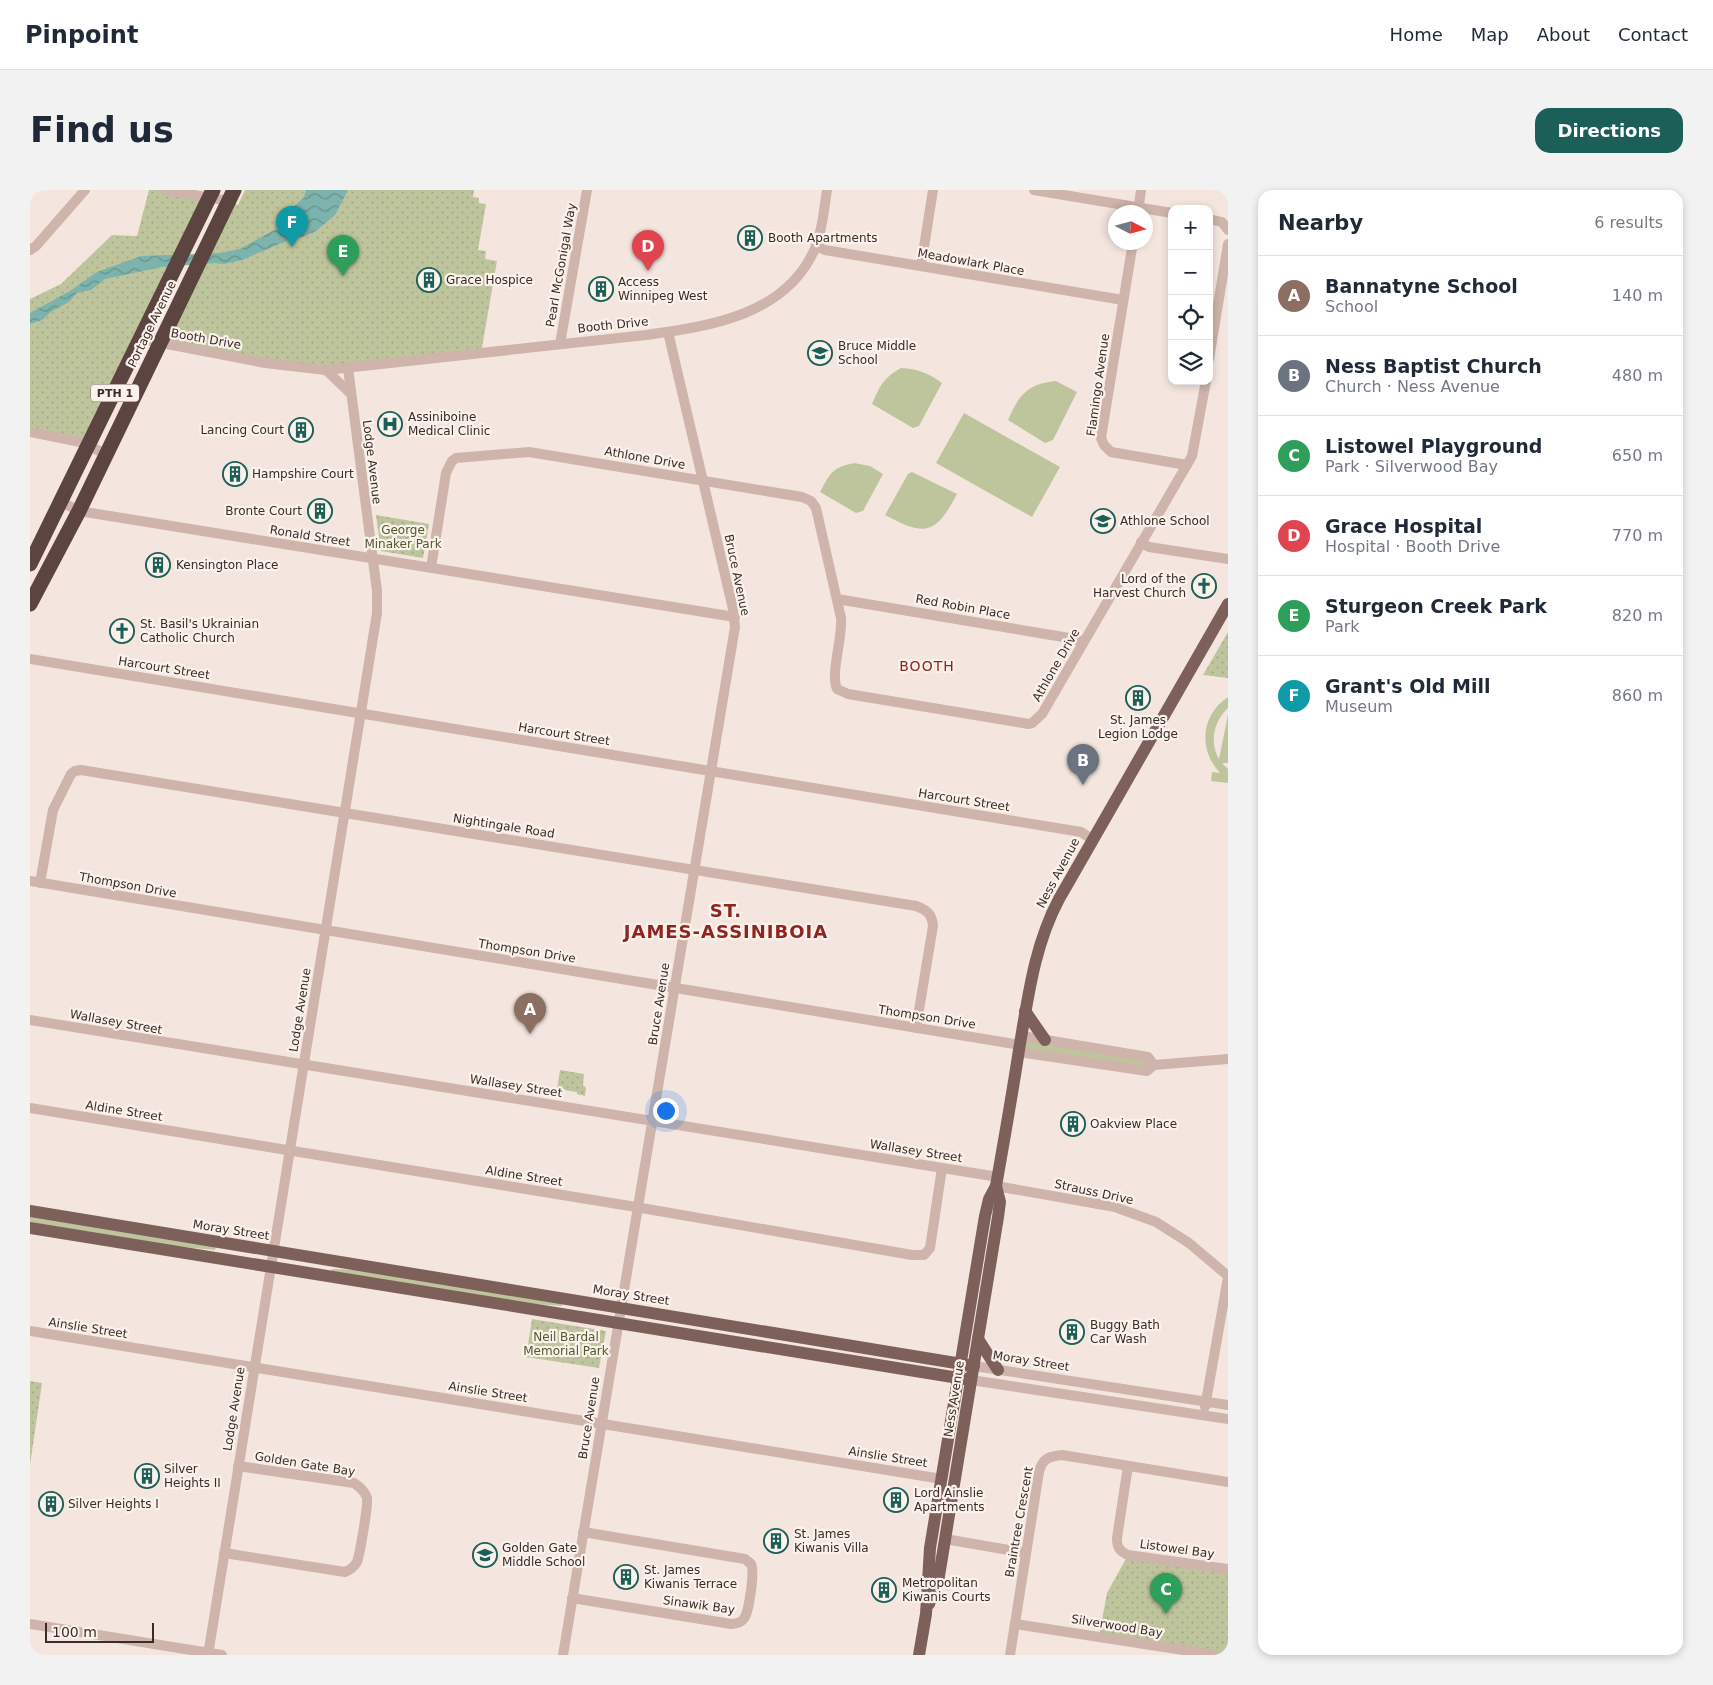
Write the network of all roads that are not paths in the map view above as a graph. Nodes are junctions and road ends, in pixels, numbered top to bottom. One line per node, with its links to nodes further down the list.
1 (85, 190): 18 (street)
2 (166, 190): 8 (street)
3 (587, 190): 26 (street, Pearl McGonigal Way)
4 (827, 190): 17 (street, Booth Drive)
5 (933, 190): 20 (street)
6 (1034, 190): 10 (street)
7 (1141, 190): 11 (street)
8 (211, 194): 9 (street); 23 (highway, Portage Avenue / PTH 1)
9 (231, 196): 25 (highway, Portage Avenue / PTH 1)
10 (1112, 205)
11 (1139, 205)
12 (1153, 211): 13 (street)
13 (1168, 213)
14 (1213, 220): 15 (street)
15 (1228, 230)
16 (1228, 244): 24 (street)
17 (816, 246): 20 (street, Meadowlark Place); 22 (street, Booth Drive)
18 (30, 250)
19 (1132, 250): 21 (street, Flamingo Avenue)
20 (921, 266): 21 (street, Meadowlark Place)
21 (1123, 300): 34 (street, Flamingo Avenue)
22 (668, 332): 26 (street, Booth Drive); 35 (street, Bruce Avenue)
23 (141, 339): 25 (street, Booth Drive); 32 (highway, Portage Avenue / PTH 1)
24 (1212, 340)
25 (159, 344): 28 (street, Booth Drive); 33 (highway, Portage Avenue / PTH 1)
26 (560, 344): 27 (street, Booth Drive)
27 (348, 368): 28 (street, Booth Drive); 30 (street, Lodge Avenue)
28 (326, 370): 30 (street)
29 (1205, 385): 34 (street, Athlone Drive)
30 (351, 394): 39 (street, Lodge Avenue)
31 (30, 432): 32 (street)
32 (89, 446): 33 (street); 36 (highway, Portage Avenue / PTH 1)
33 (106, 454): 37 (highway, Portage Avenue / PTH 1)
34 (1186, 465): 38 (street, Athlone Drive)
35 (702, 480): 42 (street, Athlone Drive); 43 (street, Athlone Drive); 47 (street, Bruce Avenue)
36 (61, 502): 37 (street, Ronald Street); 41 (highway, Portage Avenue / PTH 1)
37 (79, 511): 39 (street, Ronald Street); 45 (highway, Portage Avenue / PTH 1)
38 (1141, 542): 40 (street); 49 (street, Athlone Drive)
39 (372, 558): 42 (street, Ronald Street); 51 (street, Lodge Avenue)
40 (1228, 559)
41 (30, 564)
42 (431, 568): 47 (street, Ronald Street)
43 (838, 599): 44 (street, Red Robin Place); 48 (street, Athlone Drive)
44 (864, 603): 48 (street, Athlone Drive); 49 (street, Red Robin Place)
45 (30, 604)
46 (1228, 604): 54 (main road, Ness Avenue)
47 (734, 617): 52 (street, Bruce Avenue)
48 (842, 628): 49 (street, Athlone Drive)
49 (1083, 642)
50 (30, 659): 51 (street, Harcourt Street)
51 (361, 713): 52 (street, Harcourt Street); 53 (street, Lodge Avenue)
52 (711, 771): 54 (street, Harcourt Street); 55 (street, Bruce Avenue)
53 (345, 813): 55 (street, Nightingale Road); 56 (street, Nightingale Road); 57 (street, Lodge Avenue)
54 (1092, 839): 59 (main road, Ness Avenue)
55 (694, 869): 58 (street, Bruce Avenue); 61 (street, Nightingale Road)
56 (35, 882): 57 (street, Thompson Drive)
57 (326, 931): 58 (street, Thompson Drive); 66 (street, Lodge Avenue)
58 (674, 988): 61 (street, Thompson Drive); 68 (street, Bruce Avenue)
59 (1025, 1010): 62 (main road); 63 (main road, Ness Avenue)
60 (30, 1020): 66 (street, Wallasey Street)
61 (916, 1028): 63 (street, Thompson Drive)
62 (1045, 1040): 63 (street, Thompson Drive); 65 (street, Thompson Drive)
63 (1020, 1044): 65 (street, Thompson Drive); 71 (main road, Ness Avenue)
64 (1228, 1059): 65 (street, Thompson Drive)
65 (1154, 1065)
66 (304, 1066): 68 (street, Wallasey Street); 69 (street, Lodge Avenue)
67 (30, 1108): 69 (street, Aldine Street)
68 (652, 1120): 70 (street, Wallasey Street); 72 (street, Bruce Avenue)
69 (290, 1150): 72 (street, Aldine Street); 75 (street, Lodge Avenue)
70 (942, 1168): 71 (street, Wallasey Street); 72 (street, Aldine Street)
71 (997, 1181): 77 (street, Strauss Drive); 81 (main road, Ness Avenue); 82 (main road, Ness Avenue)
72 (637, 1207): 78 (street, Bruce Avenue)
73 (30, 1211): 75 (main road, Moray Street)
74 (30, 1228): 76 (main road)
75 (274, 1250): 76 (street, Lodge Avenue); 78 (main road, Moray Street)
76 (271, 1266): 79 (main road); 83 (street, Lodge Avenue)
77 (1228, 1277): 87 (street, Strauss Drive)
78 (621, 1307): 79 (street, Bruce Avenue); 82 (main road, Moray Street)
79 (618, 1323): 85 (main road); 91 (street, Bruce Avenue)
80 (30, 1331): 83 (street, Ainslie Street)
81 (978, 1339): 82 (main road, Ness Avenue); 84 (main road)
82 (967, 1364): 84 (street, Moray Street); 85 (main road, Ness Avenue); 86 (main road, Ness Avenue)
83 (254, 1367): 91 (street, Ainslie Street); 92 (street, Lodge Avenue)
84 (998, 1370): 87 (street, Moray Street)
85 (958, 1378): 86 (main road); 94 (main road, Ness Avenue)
86 (971, 1380): 89 (street); 97 (main road, Ness Avenue)
87 (1206, 1402): 88 (street, Moray Street); 89 (street, Strauss Drive)
88 (1228, 1405)
89 (1203, 1416): 90 (street)
90 (1228, 1419)
91 (601, 1423): 94 (street, Ainslie Street); 96 (street, Bruce Avenue)
92 (238, 1466): 98 (street, Lodge Avenue); 98 (street, Golden Gate Bay)
93 (1128, 1466): 95 (street, Braintree Crescent); 99 (street, Braintree Crescent); 100 (street, Listowel Bay)
94 (942, 1478): 102 (main road, Ness Avenue)
95 (1228, 1482)
96 (583, 1532): 101 (street, Bruce Avenue); 101 (street, Sinawik Bay)
97 (945, 1539): 99 (street); 102 (main road, Ness Avenue)
98 (224, 1553): 105 (street, Lodge Avenue)
99 (1026, 1553): 104 (street, Braintree Crescent)
100 (1228, 1569)
101 (572, 1598): 107 (street, Bruce Avenue)
102 (926, 1614): 108 (main road, Ness Avenue)
103 (30, 1624): 105 (street)
104 (1015, 1624): 109 (street, Braintree Crescent); 110 (street, Silverwood Bay)
105 (208, 1654): 106 (street)
106 (222, 1655)
107 (563, 1655)
108 (919, 1655)
109 (1010, 1655)
110 (1215, 1655)

